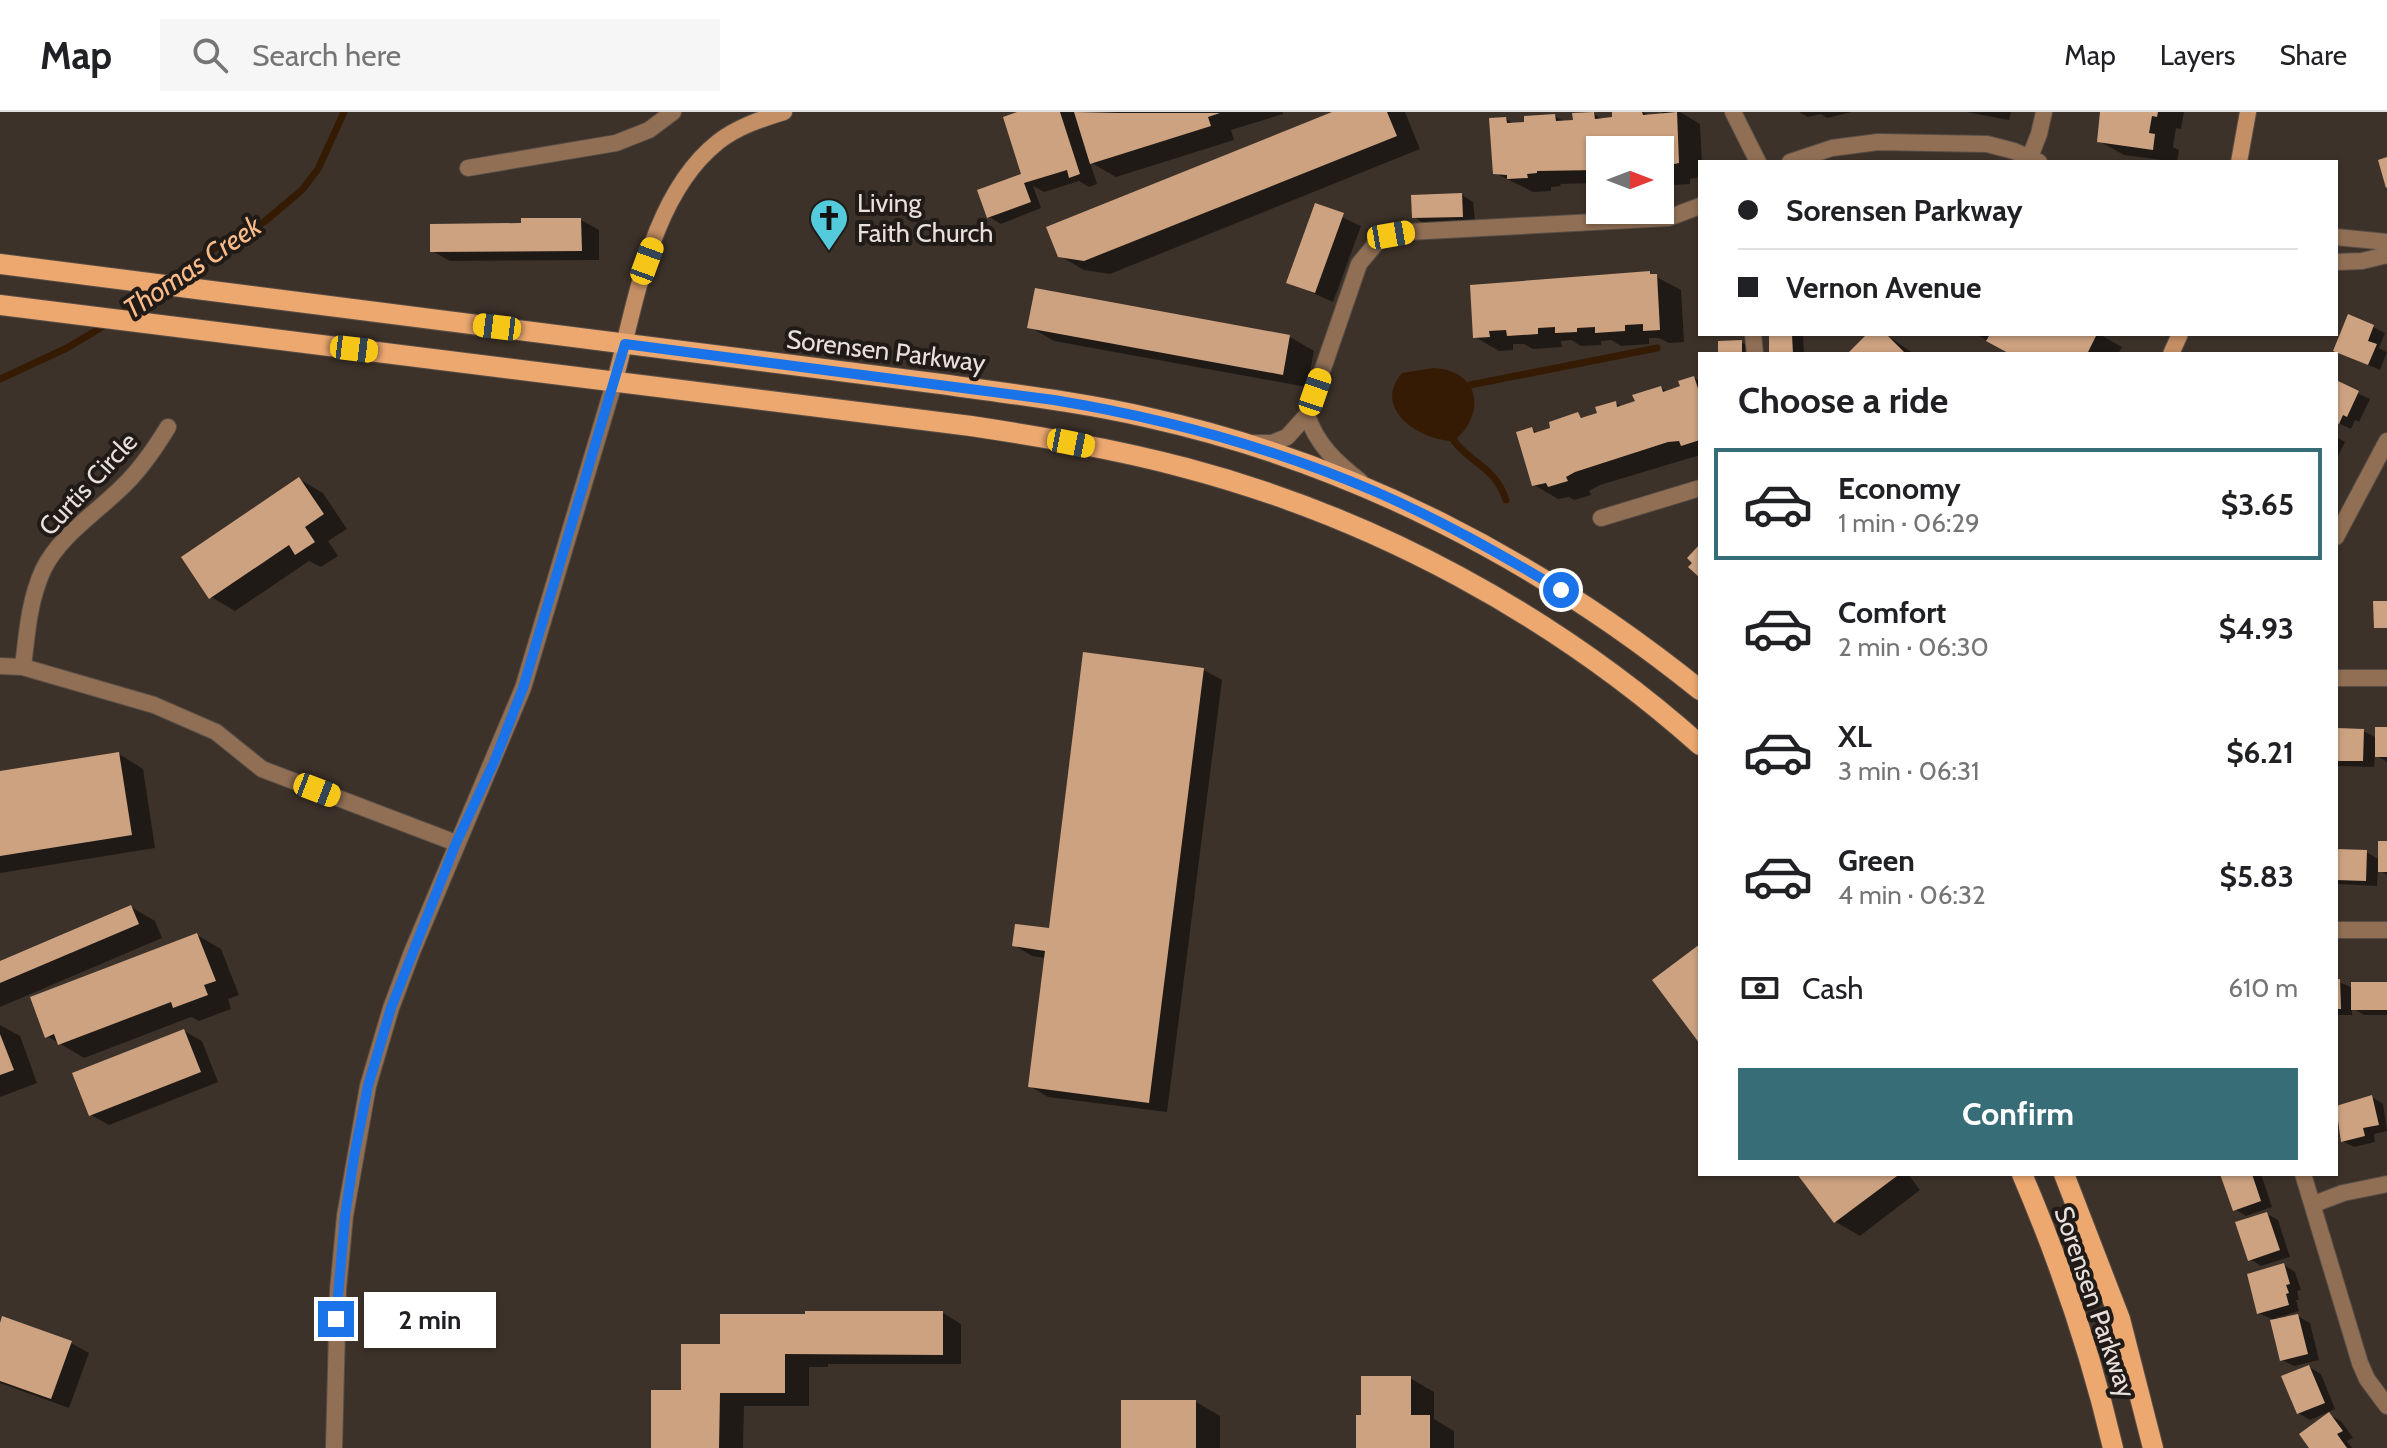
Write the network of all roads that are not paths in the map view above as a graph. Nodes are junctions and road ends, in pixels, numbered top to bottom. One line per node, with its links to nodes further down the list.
1 (673, 112): 11 (street)
2 (784, 112): 19 (street)
3 (1733, 112): 6 (street)
4 (2044, 112): 9 (street)
5 (2248, 112): 10 (street)
6 (1757, 160)
7 (1797, 160): 8 (street)
8 (2029, 160)
9 (2032, 160)
10 (2239, 160)
11 (468, 168)
12 (1698, 207): 21 (street)
13 (2338, 237): 14 (street)
14 (2387, 242)
15 (2387, 255): 16 (street)
16 (2338, 262)
17 (0, 264): 19 (main road, Sorensen Parkway)
18 (0, 305): 20 (main road)
19 (625, 344): 20 (street); 24 (main road, Sorensen Parkway)
20 (615, 380): 34 (main road); 35 (street)
21 (1307, 415): 24 (street); 26 (street)
22 (168, 427): 30 (street, Curtis Circle)
23 (2387, 441): 28 (street)
24 (1239, 443): 26 (main road, Sorensen Parkway)
25 (1698, 489): 27 (street)
26 (1374, 491): 33 (main road, Sorensen Parkway)
27 (1601, 518)
28 (2338, 533)
29 (0, 666): 30 (street)
30 (23, 667): 35 (street)
31 (2338, 678): 32 (street)
32 (2387, 678)
33 (1698, 688)
34 (1698, 743)
35 (456, 843): 44 (street)
36 (2338, 930): 37 (street)
37 (2387, 930)
38 (2023, 1176): 45 (main road, Sorensen Parkway)
39 (2065, 1176): 46 (main road, Sorensen Parkway)
40 (2304, 1176): 42 (street)
41 (2387, 1184): 42 (street)
42 (2314, 1204): 43 (street)
43 (2387, 1406)
44 (334, 1448)
45 (2113, 1448)
46 (2153, 1448)

